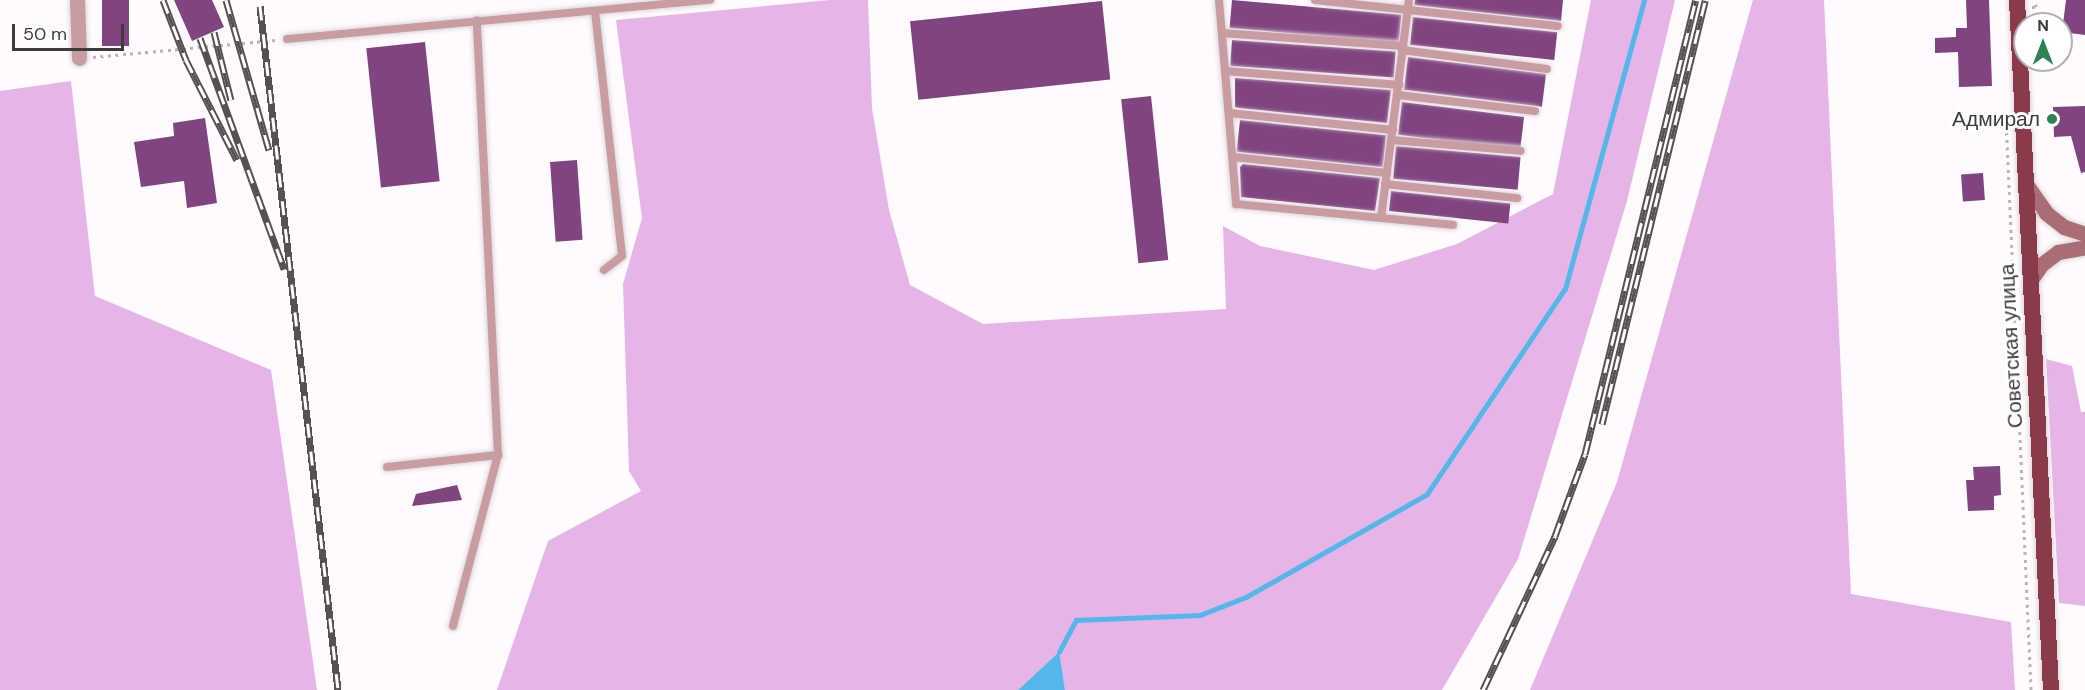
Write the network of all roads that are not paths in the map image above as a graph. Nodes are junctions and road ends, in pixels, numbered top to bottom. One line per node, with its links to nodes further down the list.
1 (77, 0): 13 (street)
2 (710, 0): 7 (lane)
3 (1219, 0): 10 (lane)
4 (1315, 0): 6 (lane)
5 (2017, 0): 25 (highway, Советская улица)
6 (1408, 4): 9 (lane); 12 (lane)
7 (595, 11): 8 (lane); 32 (lane)
8 (477, 21): 11 (lane); 34 (lane)
9 (1558, 26)
10 (1222, 33): 12 (lane); 15 (lane)
11 (287, 39)
12 (1402, 48): 14 (lane); 16 (lane)
13 (79, 58)
14 (1547, 69)
15 (1225, 71): 16 (lane); 19 (lane)
16 (1399, 85): 17 (lane)
17 (1398, 95): 18 (lane); 20 (lane)
18 (1534, 111)
19 (1229, 113): 20 (lane); 23 (lane)
20 (1393, 130): 21 (lane)
21 (1391, 140): 22 (lane); 24 (lane)
22 (1521, 151)
23 (1233, 157): 24 (lane); 28 (lane)
24 (1387, 173): 26 (lane)
25 (2025, 183): 30 (main road); 33 (highway, Советская улица)
26 (1385, 184): 27 (lane); 28 (lane)
27 (1517, 198)
28 (1381, 218): 29 (lane)
29 (1453, 225)
30 (2085, 234)
31 (2085, 247): 33 (main road)
32 (604, 270)
33 (2030, 281): 37 (highway, Советская улица)
34 (498, 455): 35 (lane); 36 (lane)
35 (387, 467)
36 (453, 626)
37 (2051, 690)

